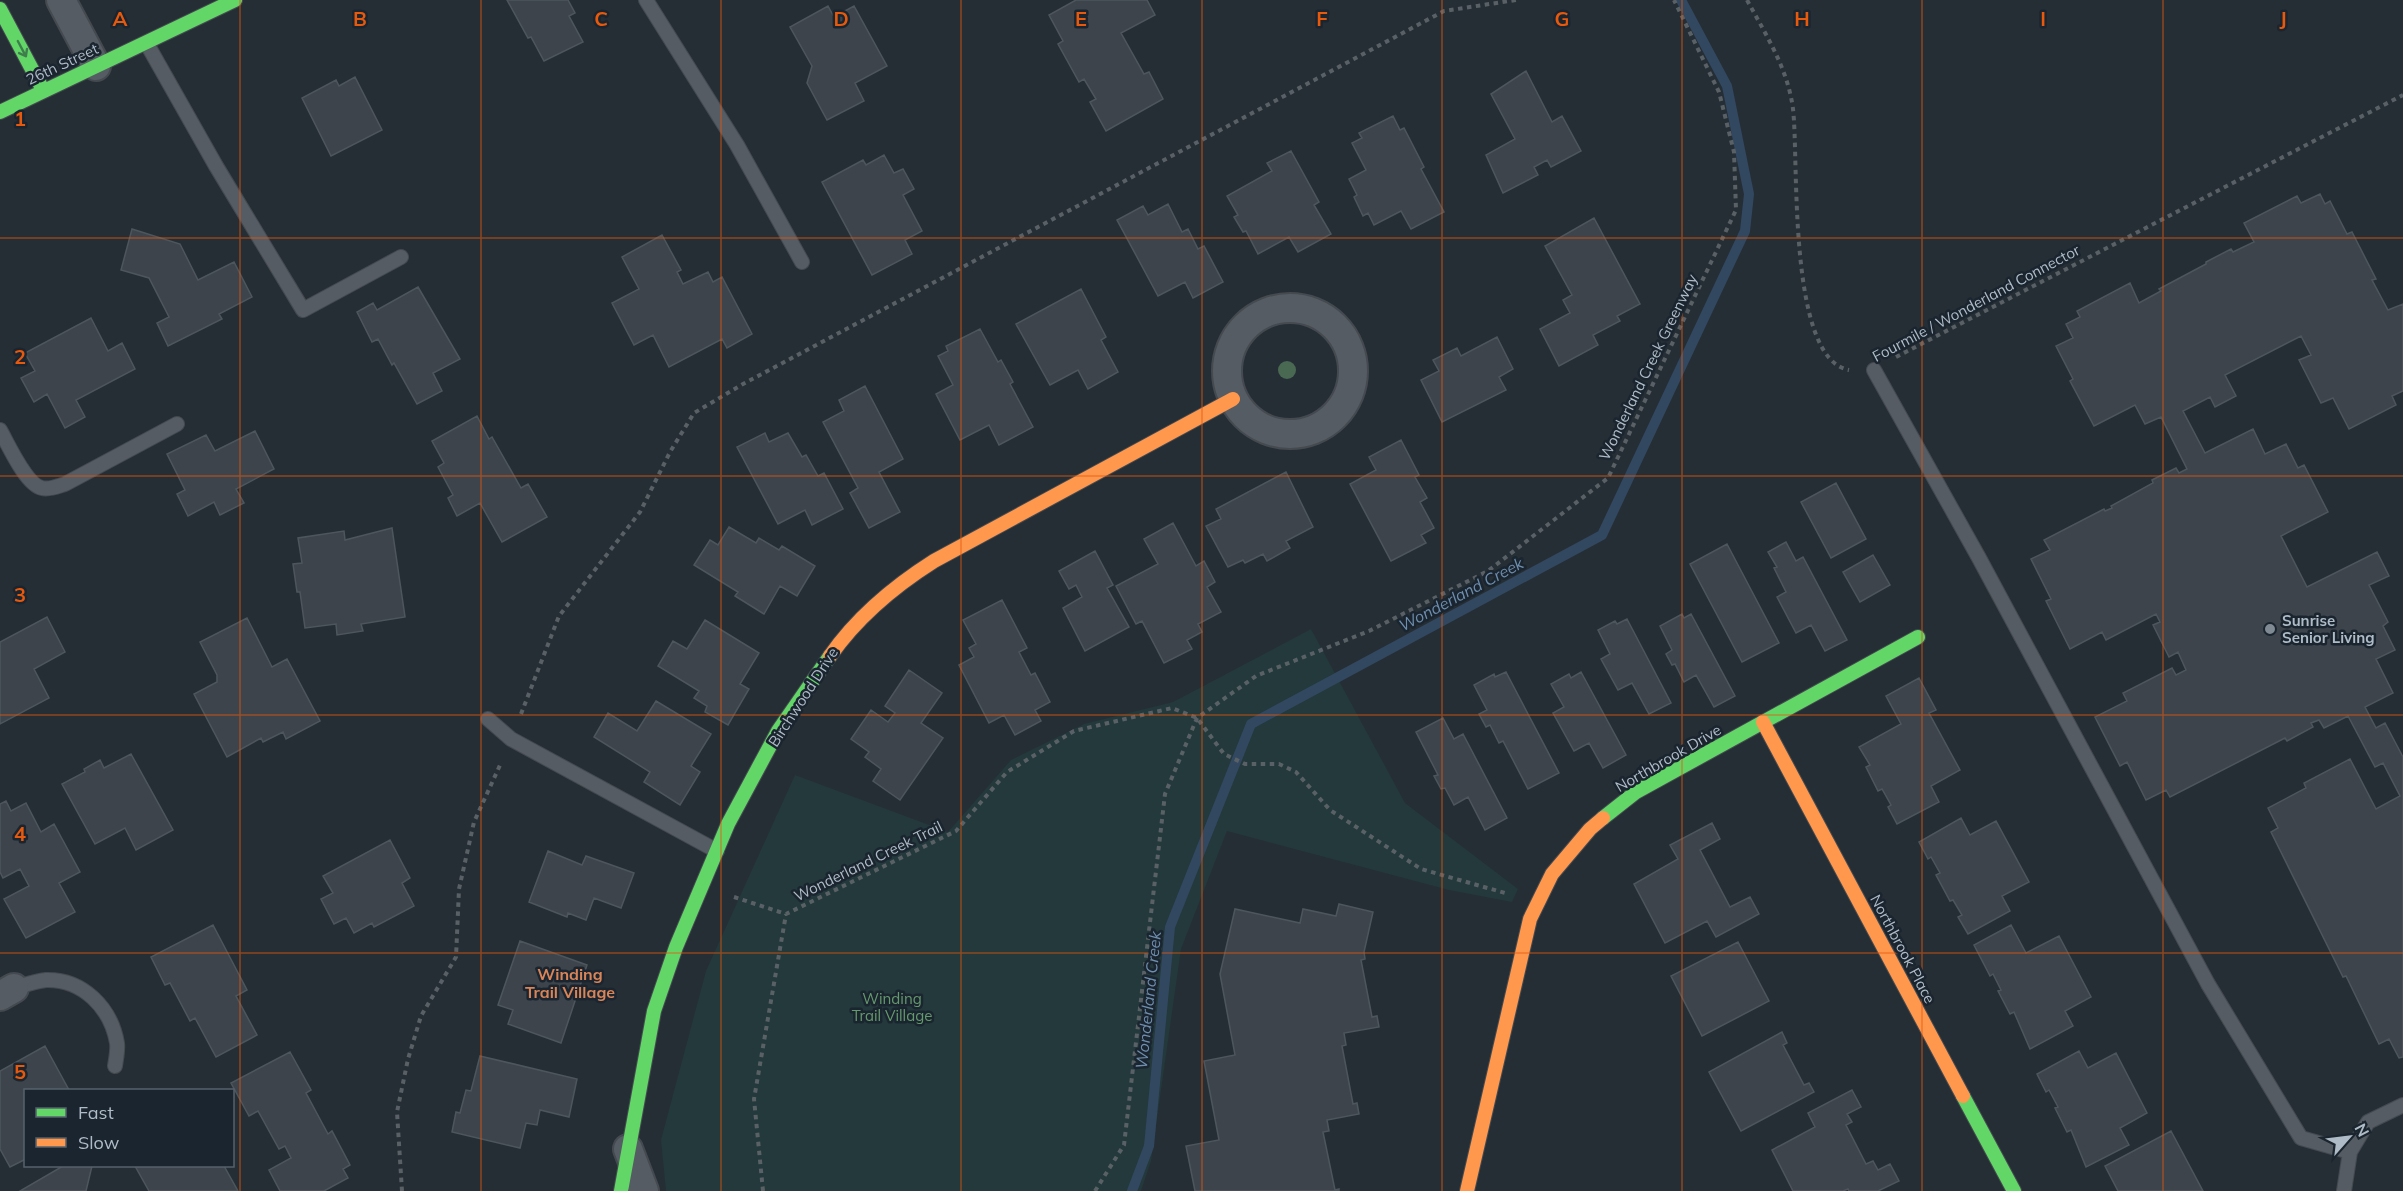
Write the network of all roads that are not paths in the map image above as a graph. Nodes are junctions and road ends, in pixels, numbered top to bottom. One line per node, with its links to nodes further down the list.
1 (61, 0): 6 (street)
2 (235, 0): 5 (street, 26th Street)
3 (646, 0): 10 (lane)
4 (0, 9): 7 (street, one-way to 7)
5 (147, 44): 6 (street, 26th Street); 9 (lane)
6 (96, 66): 7 (street, 26th Street)
7 (43, 90): 8 (street, 26th Street)
8 (0, 112)
9 (401, 257)
10 (802, 262)
11 (1874, 370): 23 (lane)
12 (1233, 399): 12 (street); 18 (street, Birchwood Drive)
13 (177, 424): 14 (lane)
14 (0, 430)
15 (1918, 637): 17 (street, Northbrook Drive)
16 (488, 719): 18 (lane)
17 (1763, 722): 26 (street, Northbrook Drive); 27 (street, Northbrook Place)
18 (717, 851): 22 (street, Birchwood Drive)
19 (7, 992): 20 (lane)
20 (115, 1066)
21 (2403, 1105): 23 (lane)
22 (628, 1149): 24 (street, Birchwood Drive); 25 (street)
23 (2350, 1152): 28 (lane)
24 (621, 1191)
25 (644, 1191)
26 (1467, 1191)
27 (2014, 1191)
28 (2344, 1191)

